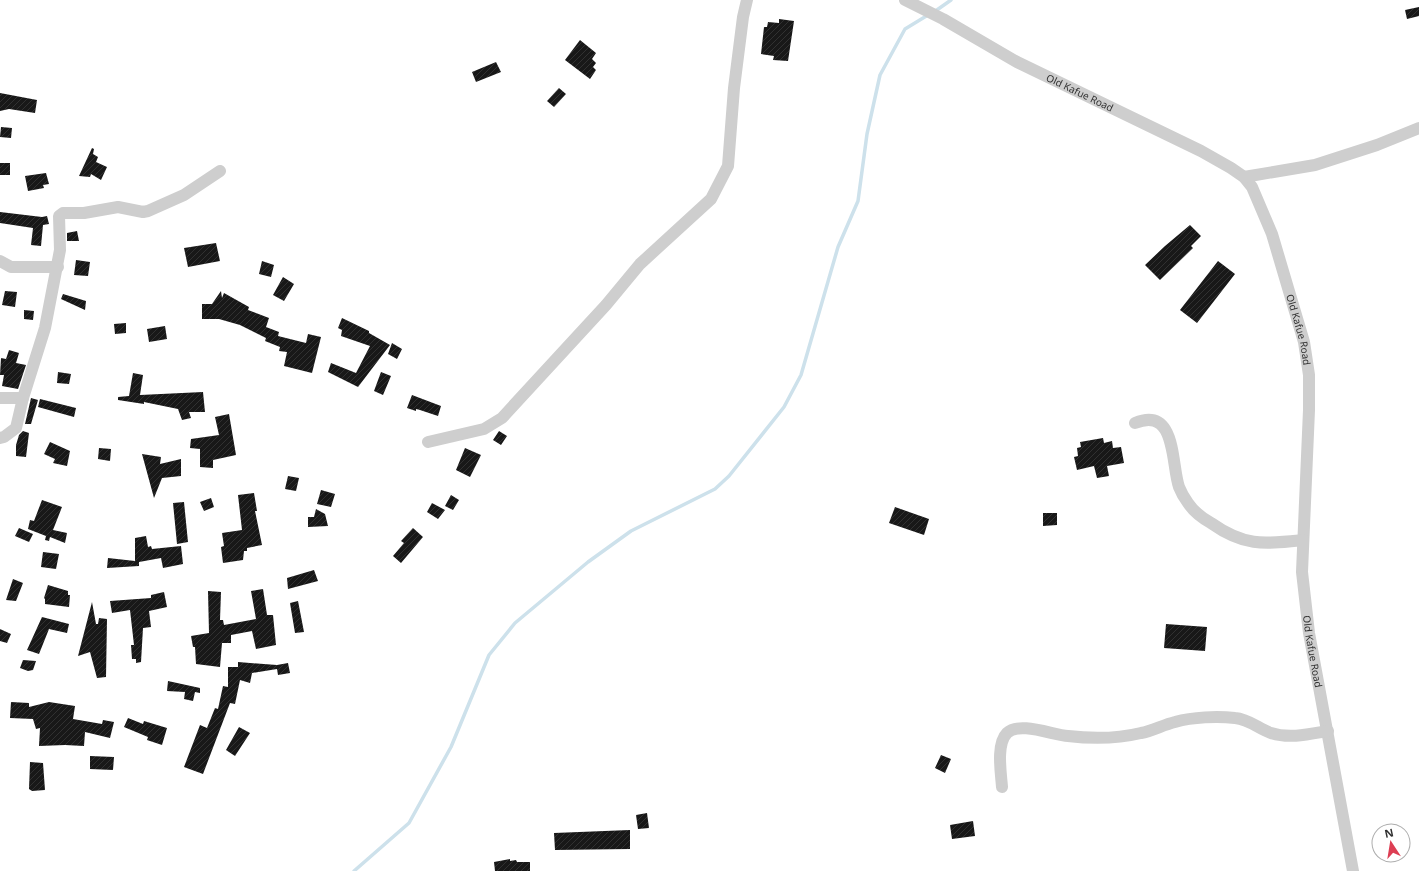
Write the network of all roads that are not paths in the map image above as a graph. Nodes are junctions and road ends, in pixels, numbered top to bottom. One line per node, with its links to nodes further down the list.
1 (747, 0): 12 (street)
2 (908, 2): 5 (street, Old Kafue Road)
3 (1419, 128): 5 (street)
4 (220, 171): 7 (street)
5 (1244, 177): 13 (street, Old Kafue Road)
6 (0, 261): 7 (street)
7 (58, 267): 9 (street)
8 (0, 398): 9 (street)
9 (23, 398): 11 (street)
10 (1135, 424): 13 (street)
11 (0, 438)
12 (428, 442)
13 (1303, 540): 14 (street, Old Kafue Road)
14 (1328, 731): 15 (street); 16 (street, Old Kafue Road)
15 (1002, 787)
16 (1353, 871)

